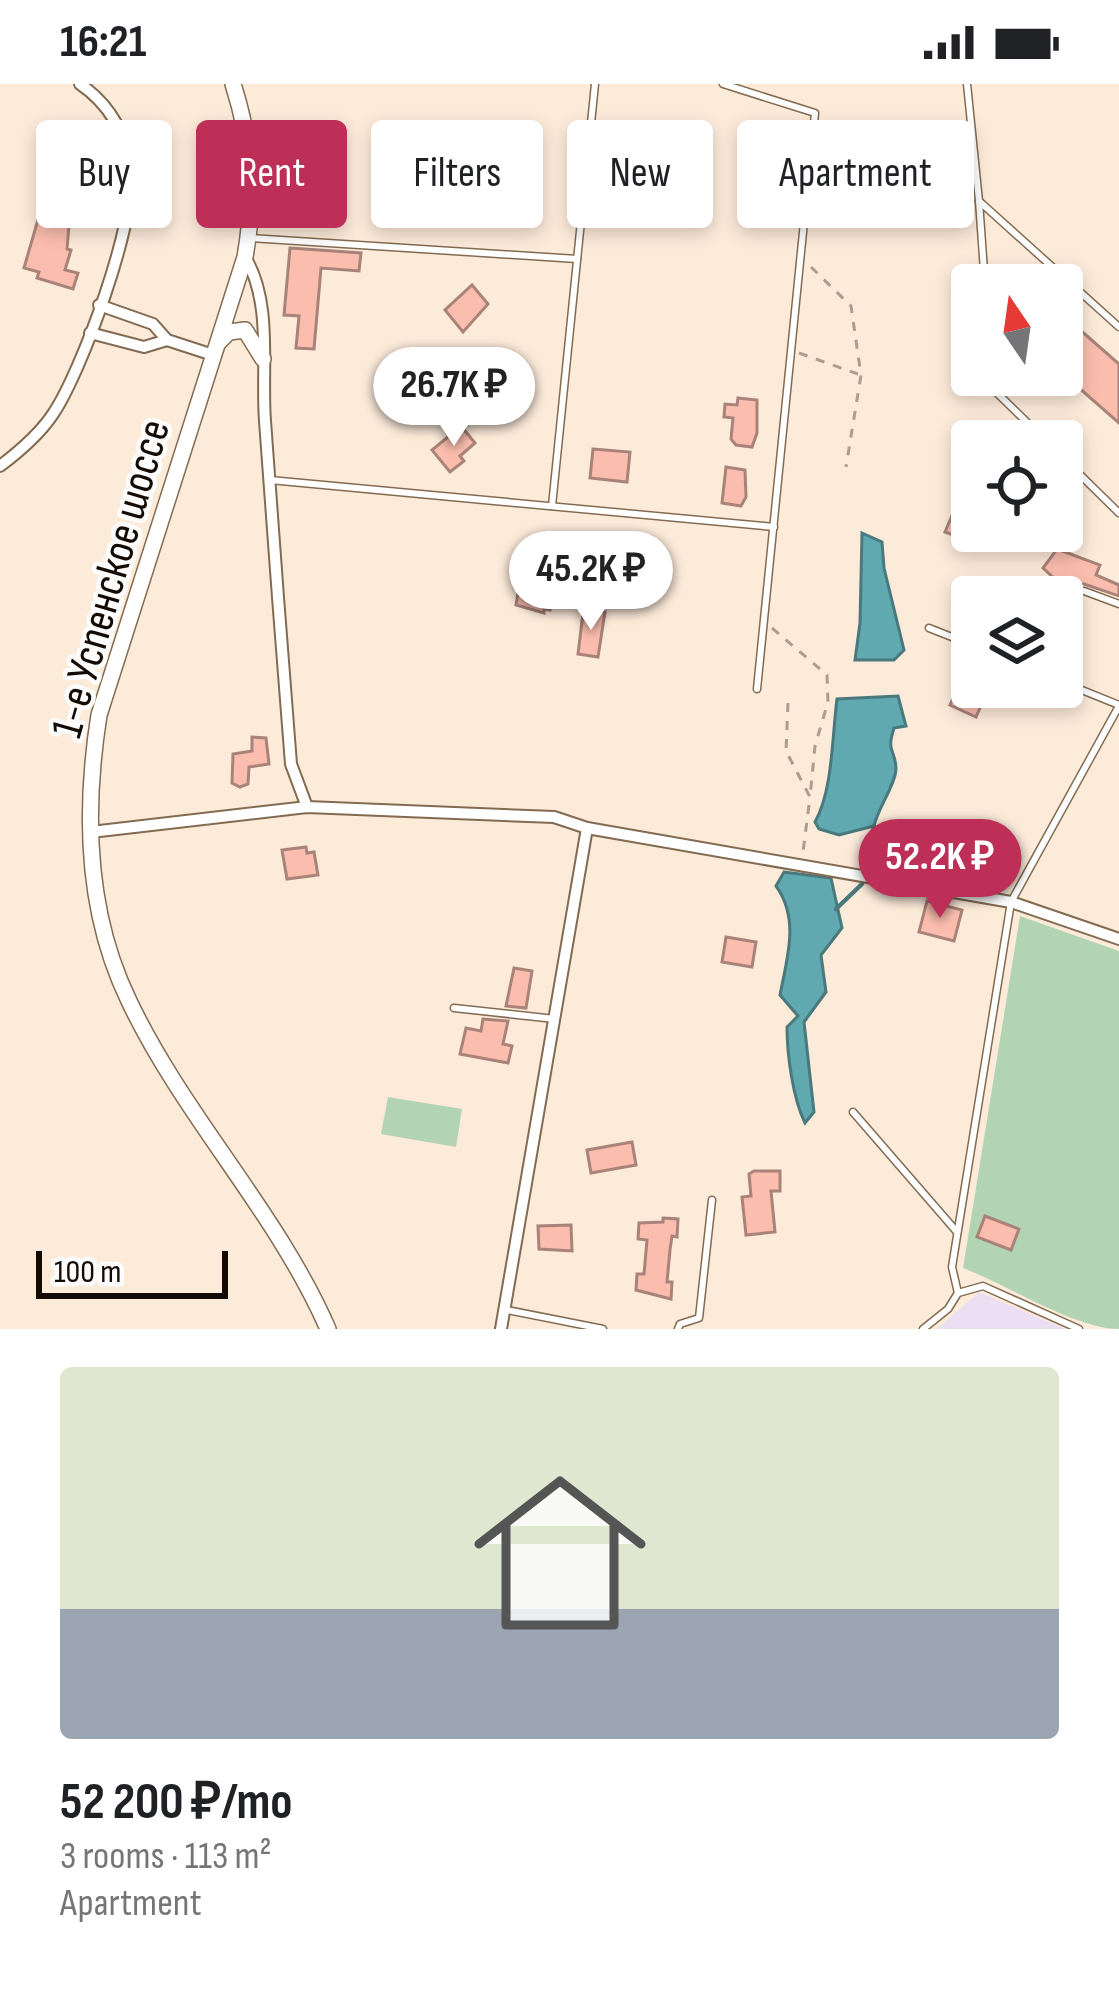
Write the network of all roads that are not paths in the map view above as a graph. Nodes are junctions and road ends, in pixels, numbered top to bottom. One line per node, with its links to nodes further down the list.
1 (80, 84): 11 (street)
2 (233, 84): 7 (main road, 1-е Успенское шоссе)
3 (595, 84): 9 (lane)
4 (723, 84): 24 (lane)
5 (967, 84): 6 (lane)
6 (979, 201): 10 (lane); 12 (lane)
7 (248, 238): 8 (main road, 1-е Успенское шоссе); 9 (lane)
8 (245, 257): 15 (main road, 1-е Успенское шоссе); 16 (street)
9 (577, 259): 22 (lane)
10 (984, 264)
11 (100, 305): 13 (street); 14 (street)
12 (1119, 327)
13 (90, 333): 14 (street); 19 (street)
14 (167, 340): 15 (street)
15 (215, 349): 16 (main road); 34 (main road, 1-е Успенское шоссе)
16 (262, 359): 21 (street)
17 (1000, 396): 18 (lane)
18 (1025, 420)
19 (0, 466)
20 (1083, 478): 23 (lane)
21 (269, 480): 22 (lane); 32 (street)
22 (551, 506): 24 (lane)
23 (1119, 513)
24 (774, 527): 29 (lane)
25 (1084, 591): 26 (lane)
26 (1119, 604)
27 (929, 628): 28 (lane)
28 (951, 637)
29 (757, 689)
30 (1083, 690): 31 (lane)
31 (1119, 705): 35 (lane)
32 (307, 807): 33 (street); 34 (street)
33 (587, 828): 35 (street); 38 (street)
34 (91, 832): 44 (main road, 1-е Успенское шоссе)
35 (1011, 902): 36 (street); 41 (lane)
36 (1119, 938)
37 (454, 1008): 38 (lane)
38 (555, 1019): 43 (street)
39 (853, 1112): 41 (lane)
40 (712, 1201): 47 (lane)
41 (958, 1233): 42 (lane)
42 (958, 1293): 48 (lane); 49 (lane)
43 (507, 1310): 45 (street); 46 (lane)
44 (328, 1329)
45 (501, 1329)
46 (603, 1329)
47 (678, 1329)
48 (923, 1329)
49 (1079, 1329)

